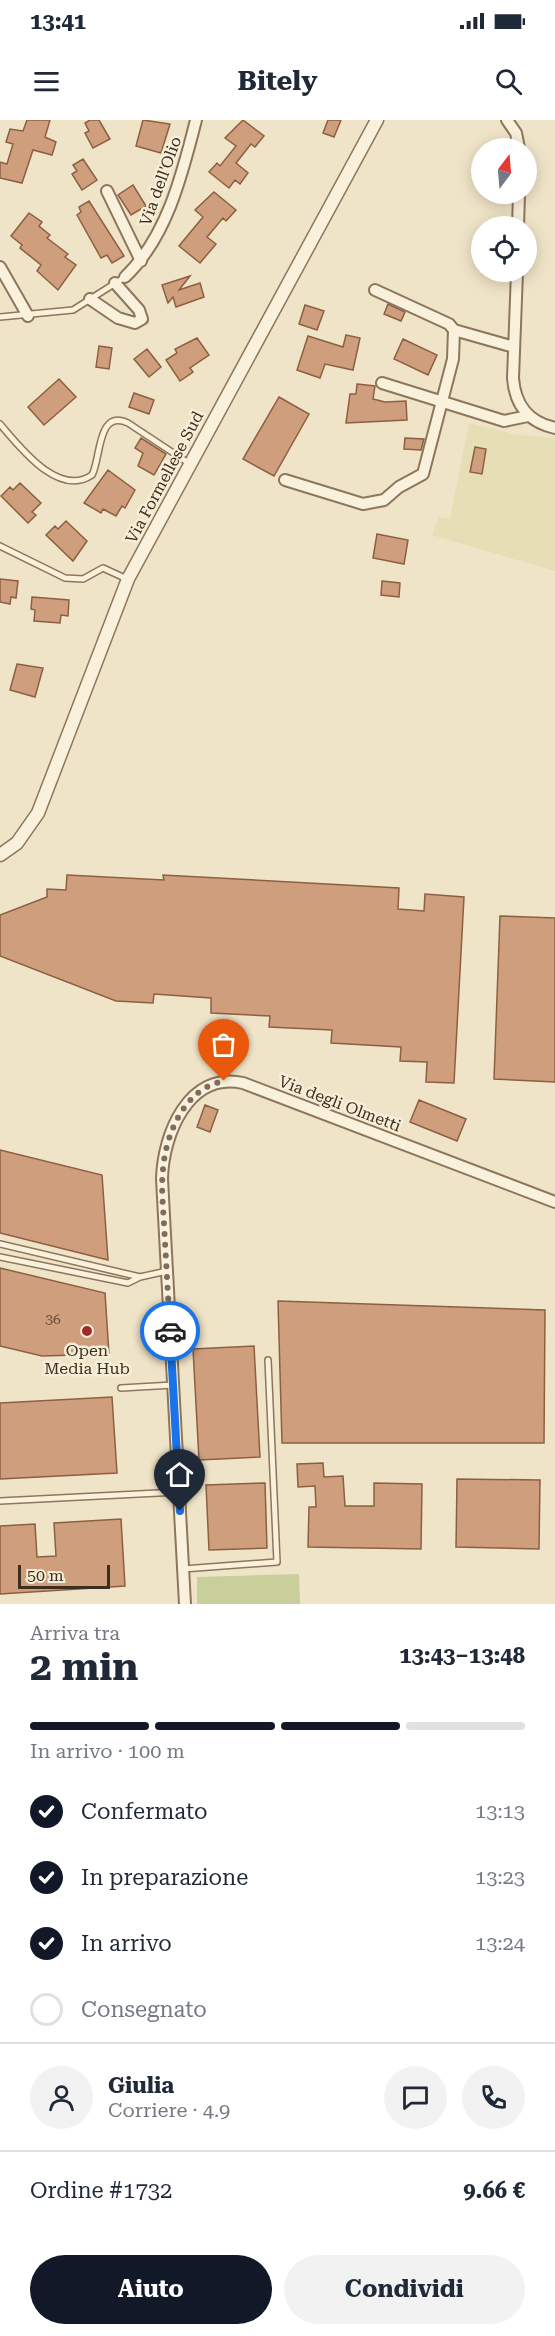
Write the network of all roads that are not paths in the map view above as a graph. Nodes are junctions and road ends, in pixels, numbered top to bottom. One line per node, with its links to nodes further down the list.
1 (196, 120): 6 (street, Via dell'Olio)
2 (376, 120): 22 (street, Via Formellese Sud)
3 (507, 120): 4 (street)
4 (517, 138)
5 (107, 191): 6 (street)
6 (141, 261): 8 (street, Via dell'Olio)
7 (0, 267): 13 (street)
8 (125, 277): 10 (lane)
9 (517, 282): 16 (street)
10 (115, 283): 12 (lane); 12 (street)
11 (375, 290): 15 (street)
12 (90, 299): 13 (lane)
13 (28, 316): 14 (lane)
14 (0, 317)
15 (454, 330): 16 (street); 18 (street)
16 (514, 347): 19 (street)
17 (382, 383): 18 (street)
18 (442, 403): 19 (street); 23 (street)
19 (528, 417): 21 (street)
20 (0, 424): 22 (lane)
21 (555, 428)
22 (189, 464): 25 (street, Via Formellese Sud)
23 (285, 480)
24 (0, 546): 25 (lane)
25 (128, 579): 26 (street, Via Formellese Sud)
26 (0, 855)
27 (555, 1202): 30 (street, Via degli Olmetti)
28 (0, 1244): 31 (lane)
29 (0, 1257): 31 (lane)
30 (167, 1271): 31 (lane); 33 (street, Via degli Olmetti)
31 (140, 1277)
32 (268, 1360): 37 (lane)
33 (173, 1385): 34 (lane); 35 (street, Via degli Olmetti)
34 (122, 1388)
35 (178, 1492): 36 (lane); 37 (street, Via degli Olmetti)
36 (0, 1501)
37 (183, 1569): 38 (street, Via degli Olmetti)
38 (185, 1604)

